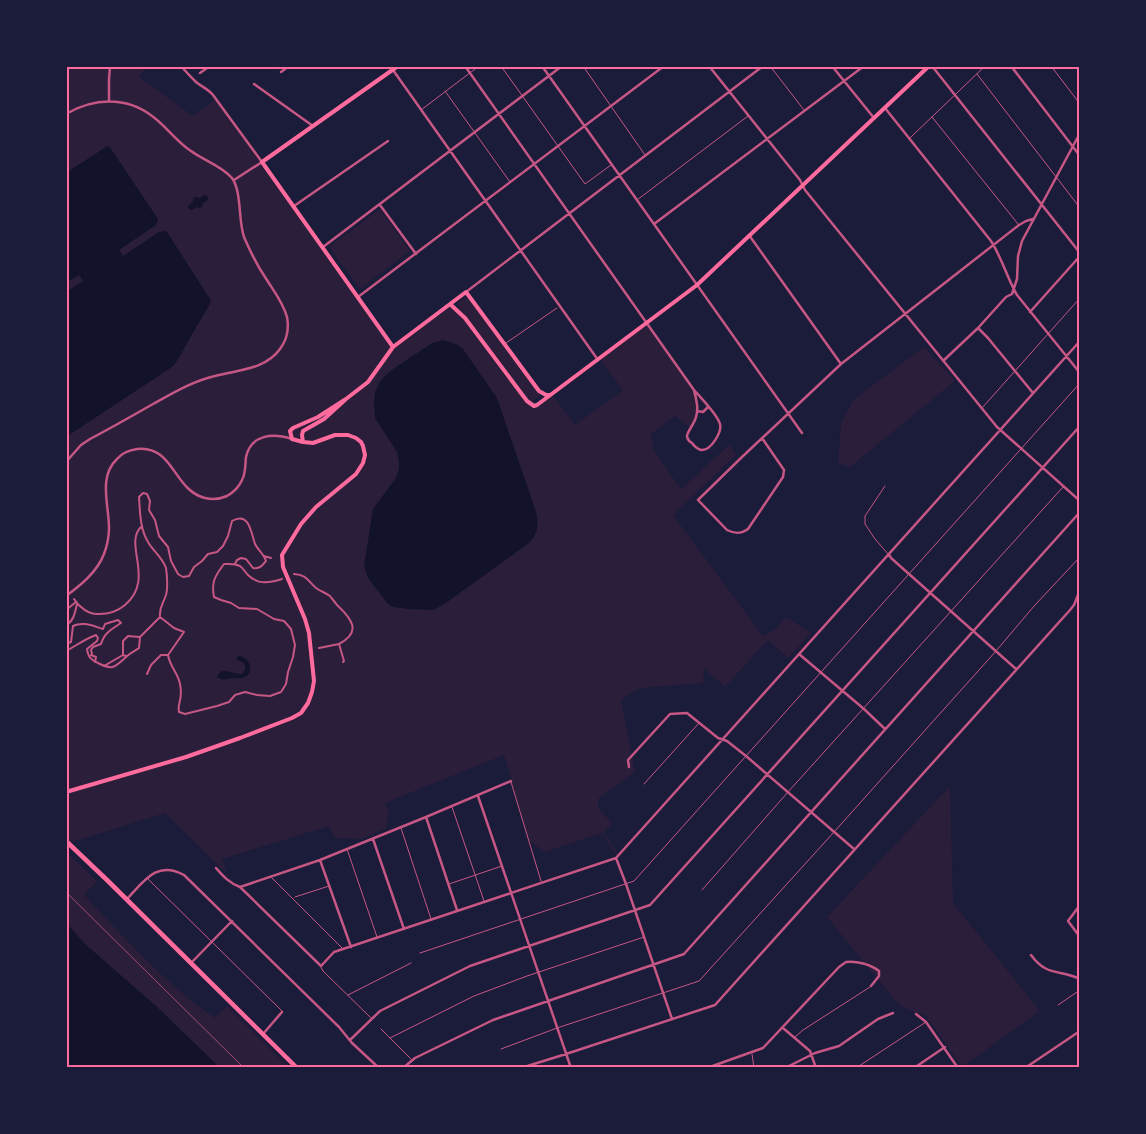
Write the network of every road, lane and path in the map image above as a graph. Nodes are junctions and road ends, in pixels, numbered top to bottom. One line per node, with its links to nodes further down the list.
1 (110, 66): 34 (street)
2 (181, 66): 57 (street)
3 (210, 66): 24 (street)
4 (289, 66): 23 (street)
5 (398, 66): 22 (main road)
6 (465, 66): 25 (street)
7 (479, 66): 25 (lane)
8 (501, 66): 32 (lane)
9 (542, 66): 27 (street)
10 (562, 66): 27 (street)
11 (582, 66): 36 (lane)
12 (664, 66): 36 (street)
13 (709, 66): 31 (street)
14 (763, 66): 31 (street)
15 (770, 66): 39 (lane)
16 (832, 66): 28 (street)
17 (864, 66): 28 (street)
18 (930, 66): 33 (street); 37 (main road)
19 (986, 66): 26 (lane)
20 (1011, 66): 53 (street)
21 (1051, 66): 35 (lane)
22 (393, 70): 38 (street); 45 (main road)
23 (281, 72)
24 (200, 73)
25 (470, 73): 30 (lane); 41 (street)
26 (976, 74): 33 (lane); 61 (lane)
27 (549, 76): 32 (street); 46 (street)
28 (844, 82): 39 (street); 44 (street)
29 (254, 84): 45 (street)
30 (445, 91): 38 (lane); 47 (lane)
31 (729, 92): 42 (street); 55 (street)
32 (522, 96): 41 (street); 52 (lane)
33 (955, 96): 43 (lane); 68 (street)
34 (109, 101): 40 (street); 62 (street)
35 (1080, 104)
36 (610, 106): 46 (street); 55 (lane)
37 (885, 108): 44 (main road); 49 (street)
38 (421, 110): 54 (street)
39 (805, 111): 50 (street)
40 (66, 114)
41 (499, 114): 47 (street); 58 (street)
42 (748, 116): 50 (street); 65 (lane)
43 (932, 117): 49 (lane); 74 (lane)
44 (874, 118): 64 (main road)
45 (313, 126): 57 (main road)
46 (584, 126): 52 (street); 59 (street)
47 (474, 132): 54 (street); 63 (lane)
48 (1080, 133): 53 (street)
49 (909, 138): 76 (street)
50 (767, 139): 64 (street); 73 (street)
51 (388, 140): 69 (street)
52 (558, 146): 58 (street); 59 (lane)
53 (1072, 147): 56 (street); 61 (street)
54 (450, 150): 66 (street); 67 (street)
55 (646, 155): 60 (street)
56 (1080, 156)
57 (262, 162): 62 (street); 69 (main road)
58 (534, 164): 63 (street); 71 (street)
59 (612, 165): 60 (street)
60 (619, 175): 65 (street); 71 (street)
61 (1056, 177): 68 (street); 70 (lane)
62 (233, 180): 118 (street)
63 (510, 182): 66 (street)
64 (803, 185): 75 (main road); 89 (street)
65 (637, 200): 73 (street)
66 (486, 201): 78 (street); 79 (street)
67 (379, 204): 77 (street); 79 (street)
68 (1041, 205): 72 (street); 80 (street)
69 (294, 206): 77 (main road)
70 (1080, 208)
71 (569, 213): 78 (street); 90 (street)
72 (1034, 219): 74 (street); 82 (street)
73 (654, 224): 81 (street)
74 (1019, 225): 76 (street)
75 (750, 235): 81 (main road); 99 (street)
76 (994, 244): 82 (street); 89 (street)
77 (322, 247): 84 (main road)
78 (520, 250): 83 (street); 97 (street)
79 (416, 254): 84 (street)
80 (1080, 254): 88 (street)
81 (697, 285): 90 (main road); 110 (street)
82 (1013, 289): 88 (street); 91 (street)
83 (466, 292): 86 (main road); 94 (main road)
84 (358, 297): 95 (main road)
85 (1080, 298): 92 (lane)
86 (450, 304): 95 (main road); 105 (main road)
87 (556, 308): 94 (lane)
88 (1030, 312): 92 (street)
89 (905, 314): 98 (street); 99 (street)
90 (647, 323): 97 (main road); 103 (street)
91 (978, 328): 98 (street); 100 (street)
92 (1048, 334): 96 (street); 100 (lane)
93 (1080, 342): 96 (street)
94 (505, 344): 105 (main road)
95 (393, 347): 106 (main road)
96 (1066, 357): 101 (street); 104 (street)
97 (598, 360): 105 (main road)
98 (943, 361): 108 (street)
99 (841, 364): 110 (street)
100 (1015, 371): 104 (street); 108 (lane)
101 (1080, 373)
102 (1080, 383): 117 (lane)
103 (694, 390): 107 (street); 109 (street)
104 (1033, 393): 112 (street)
105 (550, 395)
106 (346, 399): 115 (main road); 116 (main road)
107 (708, 407): 109 (street); 109 (street)
108 (981, 408): 112 (street)
109 (697, 411)
110 (789, 414): 113 (street); 114 (street)
111 (1080, 426): 119 (street)
112 (1000, 430): 117 (street); 125 (street)
113 (802, 433)
114 (762, 438): 114 (street)
115 (292, 439): 116 (main road); 135 (street)
116 (303, 442): 170 (main road)
117 (1021, 448): 119 (street); 130 (lane)
118 (66, 462)
119 (1042, 468): 121 (street); 134 (street)
120 (885, 486): 125 (lane)
121 (1063, 486): 122 (street); 139 (lane)
122 (1080, 501)
123 (1080, 512): 142 (street)
124 (142, 526): 126 (street); 137 (street); 140 (street)
125 (888, 554): 130 (street); 149 (street)
126 (264, 556): 128 (street); 129 (street)
127 (1080, 557): 148 (lane)
128 (272, 558)
129 (235, 564): 132 (street); 152 (street)
130 (909, 573): 134 (street); 158 (lane)
131 (294, 574): 145 (street)
132 (282, 579)
133 (1080, 590): 157 (street)
134 (931, 593): 139 (street); 160 (street)
135 (66, 596)
136 (74, 599): 137 (street)
137 (76, 603): 138 (street); 141 (street)
138 (66, 610)
139 (952, 612): 142 (street); 161 (lane)
140 (160, 617): 143 (street); 152 (street)
141 (66, 625)
142 (973, 631): 148 (street); 163 (street)
143 (140, 638): 151 (street); 153 (street)
144 (66, 644): 150 (street)
145 (339, 644): 146 (street); 155 (street)
146 (319, 648)
147 (66, 649): 150 (street)
148 (996, 651): 157 (street); 177 (lane)
149 (799, 654): 158 (street); 164 (street)
150 (90, 655): 154 (street); 154 (street)
151 (123, 655): 153 (street); 156 (street)
152 (168, 655): 159 (street)
153 (126, 656): 156 (street)
154 (95, 662): 156 (street)
155 (343, 662)
156 (104, 666)
157 (1016, 670): 180 (street)
158 (821, 671): 160 (street); 165 (lane)
159 (147, 674)
160 (842, 690): 161 (street); 167 (street)
161 (864, 709): 163 (street); 171 (lane)
162 (700, 722): 164 (street); 166 (street); 169 (lane)
163 (885, 729): 174 (street)
164 (722, 739): 165 (street); 182 (street)
165 (746, 756): 167 (street); 191 (lane)
166 (629, 768)
167 (767, 774): 171 (street); 201 (street)
168 (511, 781): 172 (street); 189 (lane)
169 (644, 784)
170 (66, 792)
171 (788, 792): 174 (street); 194 (lane)
172 (478, 796): 173 (street); 184 (street)
173 (452, 807): 175 (street); 186 (lane)
174 (811, 812): 177 (street); 217 (street)
175 (426, 818): 176 (street); 190 (street)
176 (400, 828): 178 (street); 203 (lane)
177 (834, 832): 180 (street); 223 (lane)
178 (373, 839): 181 (street); 205 (street)
179 (66, 841): 197 (highway)
180 (854, 849): 231 (street)
181 (347, 850): 183 (street); 208 (lane)
182 (616, 858): 189 (street); 191 (street)
183 (320, 860): 187 (street); 193 (street)
184 (502, 866): 186 (lane); 195 (street)
185 (216, 868): 192 (street)
186 (475, 875): 190 (lane); 198 (lane)
187 (270, 876): 192 (street); 196 (lane)
188 (147, 878): 197 (street); 204 (street); 209 (lane)
189 (541, 882): 195 (street)
190 (448, 884): 200 (street)
191 (626, 884): 201 (street); 202 (lane)
192 (240, 886): 218 (street)
193 (329, 886): 196 (lane); 211 (street)
194 (702, 890)
195 (511, 892): 198 (street); 202 (street)
196 (293, 898): 212 (lane)
197 (127, 899): 215 (highway)
198 (484, 901): 200 (street)
199 (1080, 905): 207 (street)
200 (457, 910): 203 (street)
201 (635, 910): 206 (street); 210 (street)
202 (520, 919): 210 (street); 213 (lane)
203 (431, 920): 205 (street)
204 (232, 922): 209 (street); 240 (street)
205 (404, 929): 208 (street)
206 (644, 937): 217 (street); 219 (lane)
207 (1080, 937)
208 (377, 938): 211 (street)
209 (212, 942): 215 (street); 227 (lane)
210 (529, 946): 219 (street); 230 (street)
211 (351, 947): 212 (street)
212 (344, 949): 218 (street)
213 (420, 953)
214 (1031, 955): 220 (street)
215 (191, 963): 237 (highway)
216 (412, 963): 224 (lane)
217 (654, 965): 223 (street); 225 (street)
218 (321, 966): 224 (lane)
219 (538, 973): 225 (street); 238 (lane)
220 (1080, 979)
221 (871, 986): 234 (street); 239 (lane)
222 (1080, 990): 226 (lane)
223 (662, 993): 231 (street); 233 (lane)
224 (348, 995): 230 (lane)
225 (548, 1001): 233 (street); 246 (street)
226 (1058, 1006)
227 (282, 1012): 237 (street)
228 (893, 1013): 245 (street)
229 (916, 1014): 232 (street)
230 (371, 1018): 240 (street)
231 (672, 1019): 244 (street)
232 (926, 1022): 241 (street); 256 (lane)
233 (557, 1028): 242 (lane); 244 (street)
234 (782, 1028): 239 (street); 243 (street)
235 (382, 1029): 238 (lane)
236 (1080, 1031): 259 (street)
237 (263, 1034): 247 (highway)
238 (390, 1038): 246 (lane)
239 (794, 1038): 245 (street)
240 (350, 1040): 248 (street)
241 (945, 1047): 257 (street); 258 (street)
242 (501, 1049)
243 (752, 1052): 252 (street); 253 (lane)
244 (566, 1054): 250 (street); 251 (street)
245 (812, 1055): 254 (street); 255 (street)
246 (412, 1060): 249 (street)
247 (297, 1068)
248 (379, 1068)
249 (404, 1068)
250 (521, 1068)
251 (571, 1068)
252 (707, 1068)
253 (754, 1068)
254 (785, 1068)
255 (816, 1068)
256 (856, 1068)
257 (914, 1068)
258 (958, 1068)
259 (1025, 1068)

